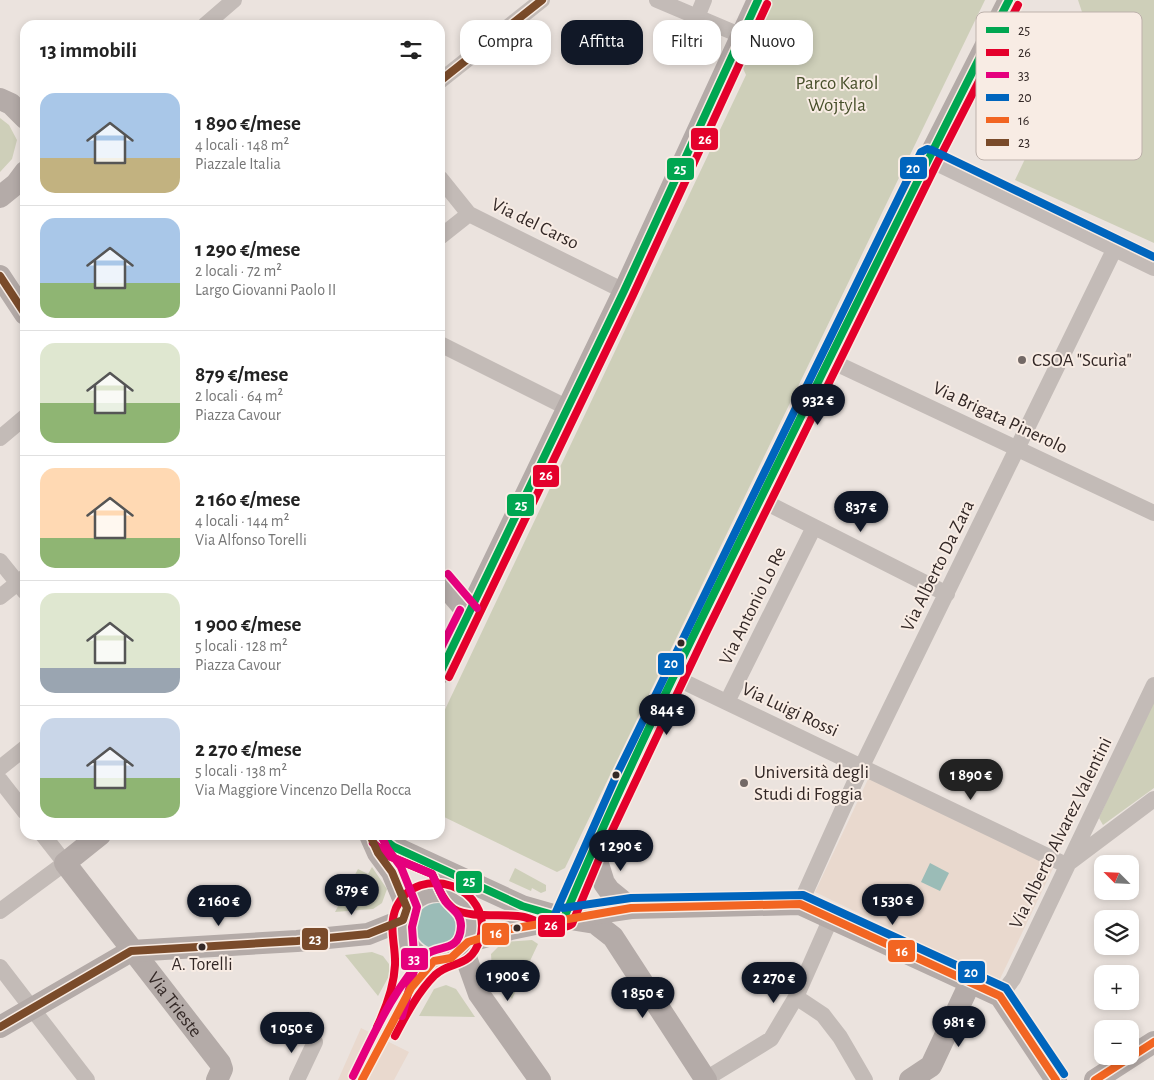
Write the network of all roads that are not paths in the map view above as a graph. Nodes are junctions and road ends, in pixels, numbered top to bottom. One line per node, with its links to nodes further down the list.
1 (234, 0): 9 (street)
2 (542, 0): 14 (street)
3 (657, 0): 8 (street)
4 (704, 0): 8 (street)
5 (758, 0): 10 (street)
6 (1009, 0): 7 (street)
7 (1003, 12)
8 (697, 17): 11 (street)
9 (211, 20)
10 (749, 20)
11 (731, 31)
12 (731, 60): 26 (street)
13 (976, 65): 17 (street)
14 (445, 77)
15 (0, 99): 16 (street)
16 (20, 113)
17 (928, 159): 23 (street); 29 (street)
18 (20, 179): 20 (street)
19 (445, 184): 21 (street, Via del Carso)
20 (0, 197)
21 (468, 214): 22 (street); 26 (street, Via del Carso)
22 (445, 233)
23 (1115, 248): 24 (street); 33 (street, Via Alberto Da Zara)
24 (1154, 268)
25 (0, 276): 27 (street)
26 (624, 291): 30 (street)
27 (20, 306)
28 (445, 346): 30 (street)
29 (828, 360): 33 (street, Via Brigata Pinerolo); 34 (street)
30 (568, 408): 43 (street)
31 (20, 421): 32 (street)
32 (0, 438)
33 (1017, 448): 35 (street, Via Brigata Pinerolo); 41 (street, Via Alberto Da Zara)
34 (761, 500): 36 (street); 45 (street)
35 (1154, 513)
36 (814, 527): 41 (street); 47 (street, Via Antonio Lo Re)
37 (0, 561): 38 (street)
38 (20, 582)
39 (20, 585): 42 (street)
40 (445, 586): 43 (street)
41 (947, 594): 49 (street, Via Alberto Da Zara)
42 (0, 597)
43 (469, 614): 44 (street)
44 (445, 663)
45 (674, 677): 47 (street, Via Luigi Rossi); 58 (street)
46 (1154, 685): 60 (street, Via Alberto Alvarez Valentini)
47 (727, 702): 49 (street, Via Luigi Rossi)
48 (20, 752): 50 (street)
49 (862, 766): 60 (street, Via Luigi Rossi); 63 (street, Via Alberto Da Zara)
50 (0, 768)
51 (0, 780): 53 (street)
52 (1154, 799): 60 (street)
53 (20, 806)
54 (47, 840): 59 (street, Via Trieste)
55 (94, 840): 59 (street)
56 (372, 840): 67 (street)
57 (385, 840): 61 (street)
58 (593, 848): 65 (street); 68 (street)
59 (65, 863): 66 (street); 72 (street, Via Trieste)
60 (1066, 865): 75 (street, Via Alberto Alvarez Valentini)
61 (439, 866): 62 (street); 64 (street)
62 (457, 898): 64 (street); 67 (street); 71 (street)
63 (800, 904): 65 (street); 69 (street)
64 (522, 906): 68 (street)
65 (631, 908): 68 (street); 70 (street)
66 (0, 911)
67 (405, 914): 71 (street); 72 (street)
68 (564, 918): 70 (street); 71 (street)
69 (831, 918): 74 (street); 76 (street)
70 (613, 938): 85 (street)
71 (466, 946): 84 (street)
72 (131, 951): 77 (street); 81 (street, Via Trieste)
73 (0, 967): 77 (street)
74 (970, 983): 75 (street); 87 (street)
75 (1000, 996): 88 (street)
76 (796, 997): 85 (street); 86 (street)
77 (32, 1009): 78 (street); 82 (street)
78 (0, 1027)
79 (314, 1042): 83 (street)
80 (1154, 1042): 89 (street)
81 (221, 1078)
82 (87, 1080)
83 (297, 1080)
84 (540, 1080)
85 (705, 1080)
86 (865, 1080)
87 (910, 1080)
88 (1056, 1080)
89 (1095, 1080)

